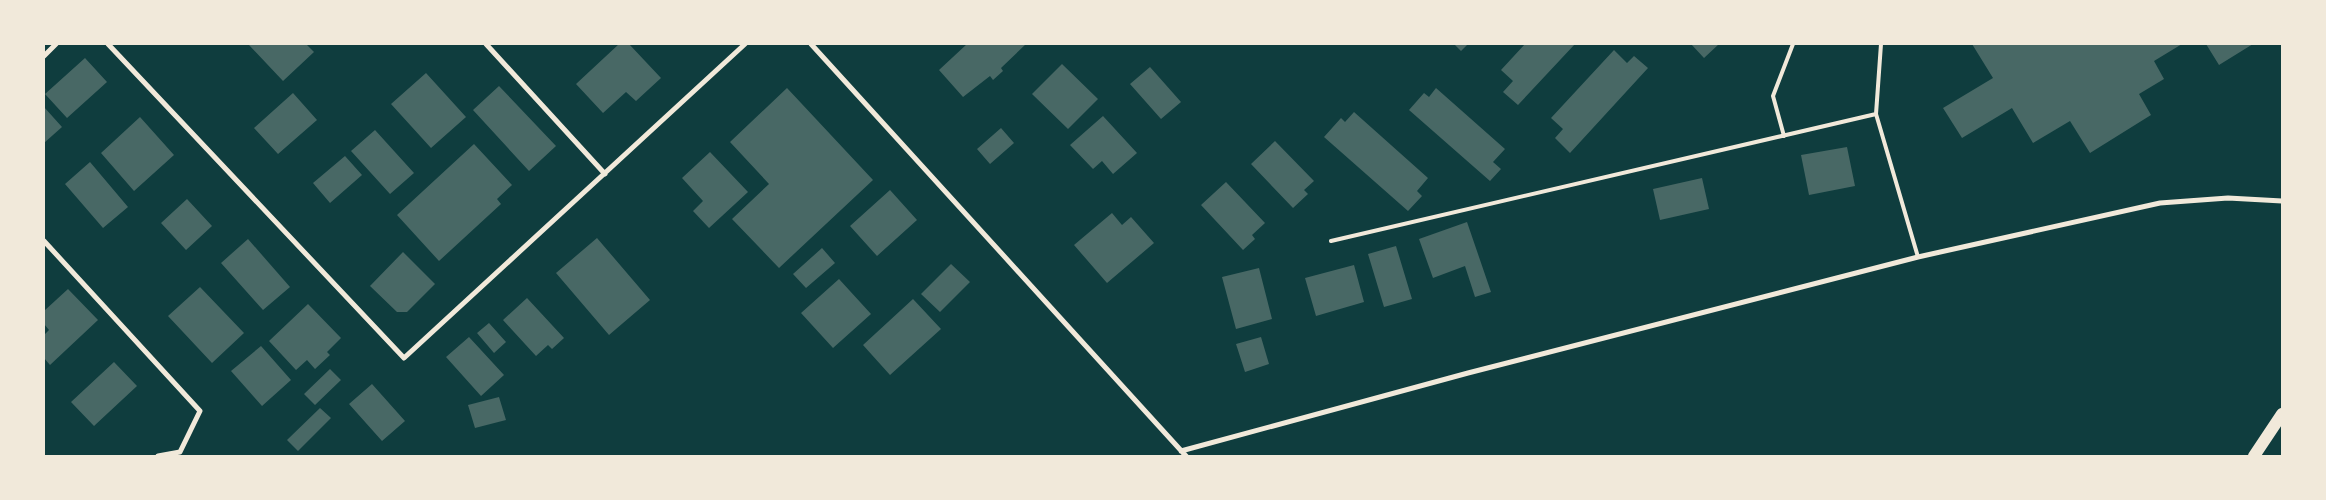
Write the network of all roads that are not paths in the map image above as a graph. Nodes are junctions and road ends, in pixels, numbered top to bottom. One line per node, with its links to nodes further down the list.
1 (56, 44): 8 (street)
2 (108, 44): 11 (street)
3 (486, 44): 11 (street)
4 (745, 44): 11 (street)
5 (811, 44): 17 (street)
6 (1793, 44): 10 (lane)
7 (1880, 44): 9 (lane)
8 (44, 56)
9 (1876, 114): 10 (lane); 15 (lane)
10 (1784, 136): 14 (lane)
11 (606, 174)
12 (2282, 201): 15 (street)
13 (44, 241): 18 (street)
14 (1331, 241)
15 (1918, 257): 17 (street)
16 (2282, 414): 20 (main road)
17 (1181, 451): 19 (street)
18 (158, 456)
19 (1186, 456)
20 (2254, 456)

